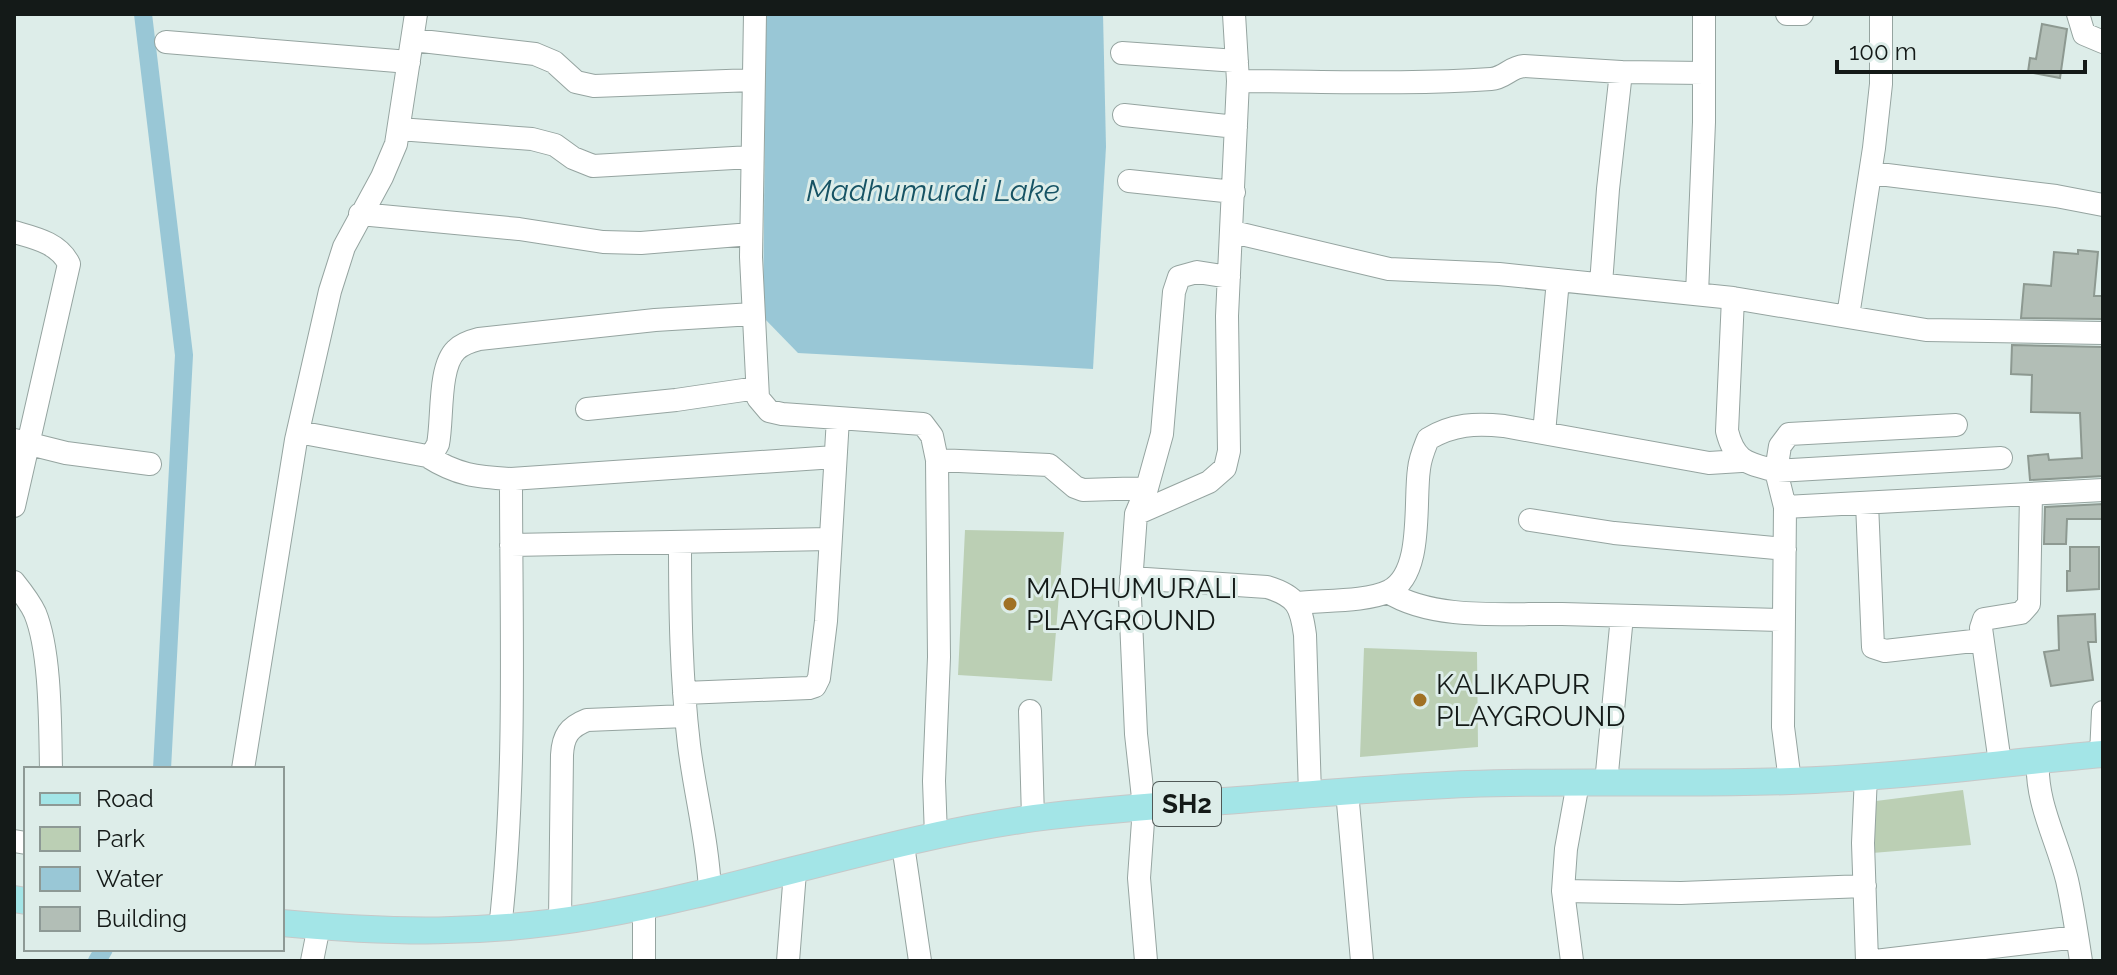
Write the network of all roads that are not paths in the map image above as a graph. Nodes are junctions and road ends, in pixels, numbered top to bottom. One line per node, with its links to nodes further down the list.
1 (416, 14): 11 (street)
2 (755, 14): 16 (street)
3 (1234, 14): 13 (street)
4 (1704, 14): 15 (street)
5 (1787, 14): 6 (street)
6 (1802, 14)
7 (1881, 14): 21 (street)
8 (2078, 14): 10 (street)
9 (166, 42): 11 (street)
10 (2103, 42)
11 (411, 51): 16 (street); 19 (street)
12 (1122, 53): 13 (street)
13 (1237, 71): 14 (street); 18 (street)
14 (1621, 72): 15 (street); 31 (street)
15 (1704, 73): 32 (street)
16 (753, 80): 20 (street)
17 (1124, 115): 18 (street)
18 (1236, 127): 23 (street)
19 (399, 129): 20 (street); 25 (street)
20 (751, 157): 28 (street)
21 (1871, 173): 24 (street); 35 (street)
22 (1129, 181): 23 (street)
23 (1234, 192): 27 (street)
24 (2103, 205)
25 (360, 214): 28 (street); 42 (street)
26 (14, 232): 44 (street)
27 (1233, 232): 29 (street); 30 (street)
28 (751, 234): 34 (street)
29 (1229, 277): 54 (street); 60 (street)
30 (1558, 280): 31 (street); 43 (street)
31 (1601, 284): 32 (street)
32 (1697, 294): 33 (street)
33 (1733, 298): 35 (street); 49 (street)
34 (753, 314): 37 (street); 45 (street)
35 (1848, 316): 36 (street)
36 (2103, 333)
37 (757, 388): 38 (street); 39 (street)
38 (587, 409)
39 (838, 418): 46 (street); 48 (street)
40 (1956, 425): 41 (street)
41 (1916, 427): 50 (street); 52 (street)
42 (298, 432): 45 (street); 81 (street)
43 (1544, 433): 49 (street); 68 (street)
44 (22, 442): 51 (street); 58 (street)
45 (427, 456): 53 (street)
46 (835, 457): 53 (street); 62 (street)
47 (2001, 458): 50 (street)
48 (937, 460): 54 (street); 90 (street)
49 (1741, 461): 52 (street)
50 (1916, 463): 52 (street)
51 (150, 464)
52 (1776, 471): 59 (street)
53 (511, 479): 64 (street)
54 (1147, 488): 60 (street)
55 (2103, 490): 56 (street)
56 (2031, 494): 57 (street); 72 (street)
57 (1867, 503): 59 (street); 72 (street)
58 (14, 506)
59 (1785, 507): 65 (street)
60 (1136, 514): 66 (street)
61 (1530, 520): 65 (street)
62 (830, 539): 63 (street); 73 (street)
63 (680, 542): 64 (street); 73 (street)
64 (511, 545): 100 (street)
65 (1785, 549): 71 (street)
66 (1131, 578): 69 (street); 88 (street)
67 (14, 582): 80 (street)
68 (1388, 592): 69 (street); 70 (street)
69 (1296, 603): 87 (street)
70 (1622, 616): 71 (street); 85 (street)
71 (1784, 620): 83 (street)
72 (1982, 640): 79 (street)
73 (684, 693): 76 (street)
74 (1030, 711): 89 (street)
75 (2103, 712): 77 (street)
76 (686, 716): 94 (street); 97 (street)
77 (2102, 754): 78 (main road, SH2)
78 (2038, 759): 79 (main road, SH2); 101 (street)
79 (2000, 763): 82 (main road, SH2)
80 (51, 767)
81 (243, 767)
82 (1866, 776): 83 (main road, SH2); 93 (street)
83 (1790, 781): 85 (main road, SH2)
84 (1578, 783): 85 (main road, SH2); 86 (main road, SH2); 95 (street)
85 (1606, 783)
86 (1347, 791): 87 (main road, SH2); 108 (street)
87 (1310, 794): 88 (main road, SH2)
88 (1144, 807): 89 (main road, SH2); 107 (street)
89 (1033, 818): 90 (main road, SH2)
90 (936, 836): 91 (main road, SH2)
91 (903, 845): 92 (main road, SH2); 106 (street)
92 (795, 872): 94 (main road, SH2); 105 (street)
93 (1865, 886): 95 (street); 110 (street)
94 (710, 891): 96 (main road, SH2)
95 (1563, 891): 109 (street)
96 (644, 906): 97 (main road, SH2); 104 (street)
97 (560, 921): 100 (main road, SH2)
98 (284, 923): 99 (main road, SH2)
99 (319, 926): 100 (main road, SH2); 103 (street)
100 (500, 929)
101 (2077, 937): 102 (street); 112 (street)
102 (1947, 957): 111 (street)
103 (312, 961)
104 (644, 961)
105 (788, 961)
106 (920, 961)
107 (1146, 961)
108 (1362, 961)
109 (1572, 961)
110 (1867, 961)
111 (1875, 961)
112 (2081, 961)

